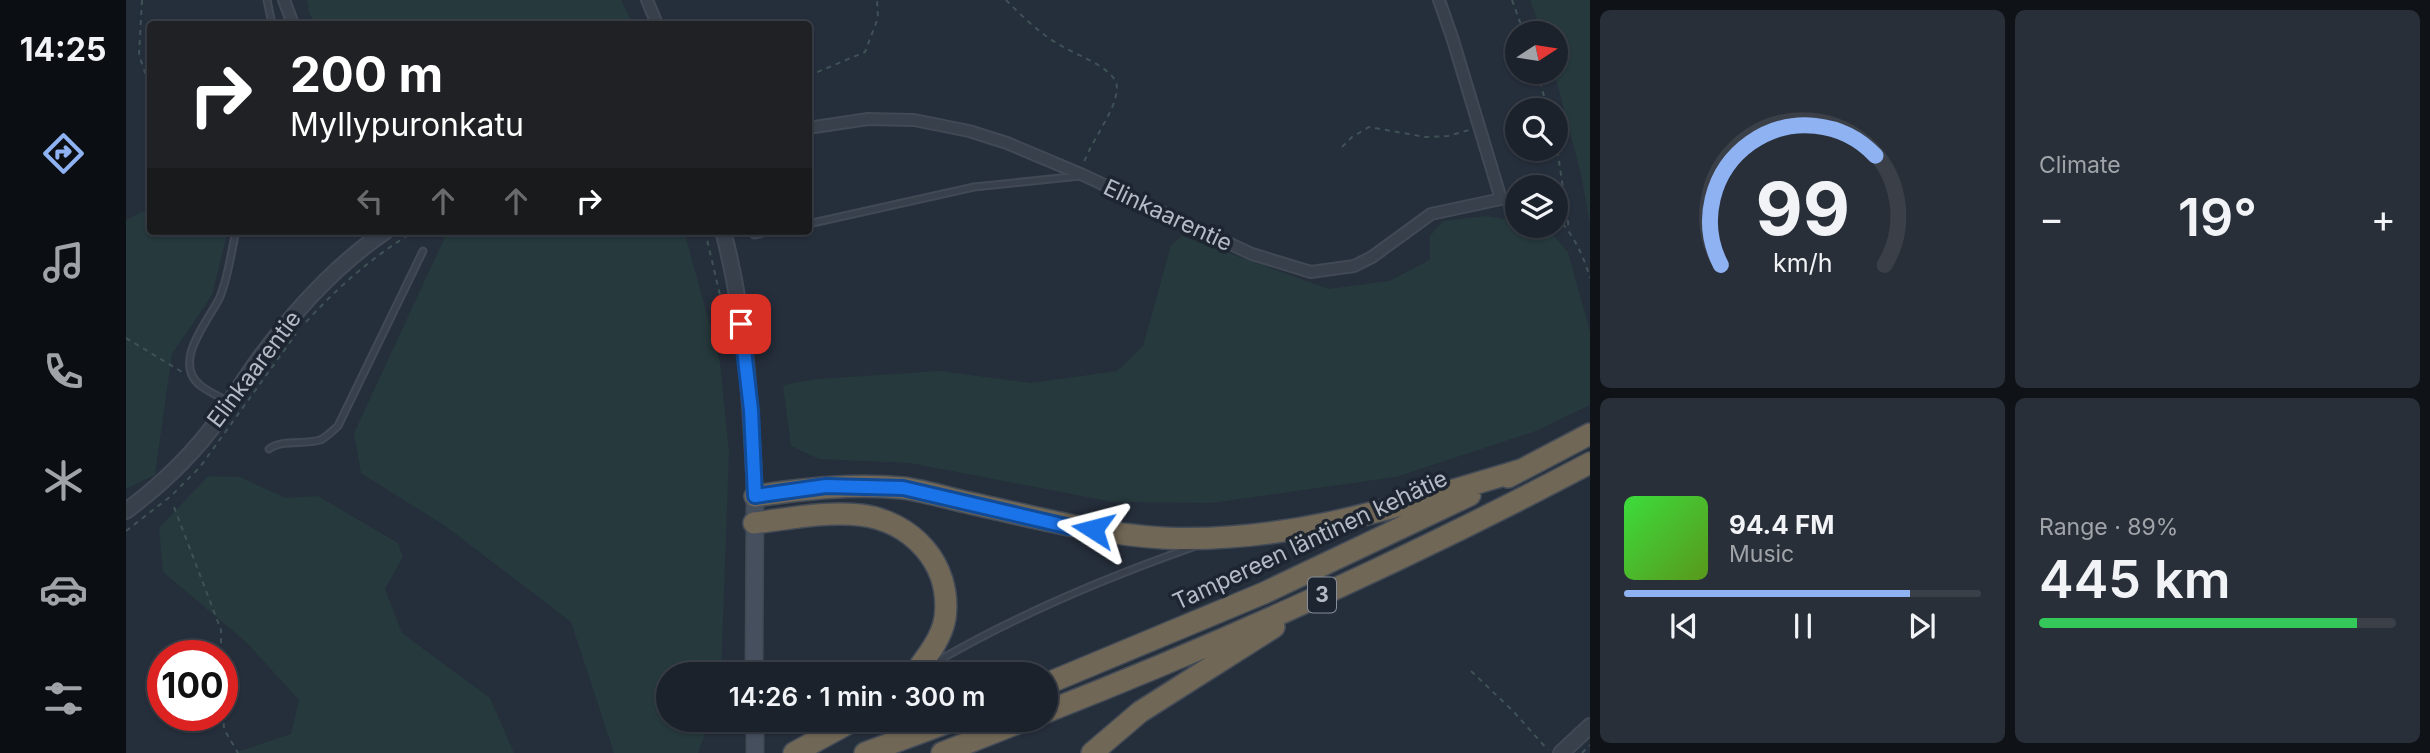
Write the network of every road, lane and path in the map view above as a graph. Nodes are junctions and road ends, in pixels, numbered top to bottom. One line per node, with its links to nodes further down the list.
1 (142, 0): 14 (path)
2 (267, 0): 9 (lane)
3 (284, 0): 10 (street)
4 (647, 0): 11 (street)
5 (877, 0): 13 (path)
6 (1006, 0): 19 (path)
7 (1439, 0): 16 (street)
8 (1513, 0): 12 (path)
9 (271, 21)
10 (292, 21)
11 (656, 21)
12 (1520, 21)
13 (812, 74)
14 (147, 78)
15 (812, 127): 19 (street, Elinkaarentie)
16 (1480, 127): 17 (path); 20 (street)
17 (1342, 147)
18 (1559, 161): 23 (path)
19 (1082, 175): 20 (street, Elinkaarentie); 22 (lane)
20 (1501, 199): 21 (street, Elinkaarentie)
21 (1505, 199)
22 (812, 222)
23 (1569, 229): 30 (path)
24 (235, 235): 33 (lane)
25 (381, 235): 34 (street, Elinkaarentie)
26 (409, 235): 43 (path)
27 (706, 235): 32 (path)
28 (724, 235): 39 (street)
29 (423, 251): 36 (lane)
30 (1590, 278)
31 (126, 338): 33 (path)
32 (732, 346)
33 (192, 376): 34 (lane)
34 (229, 402): 41 (street, Elinkaarentie)
35 (1590, 434): 38 (highway, Tampereen läntinen kehätie / 3)
36 (269, 449)
37 (1590, 463): 45 (highway, 3)
38 (1521, 470): 44 (highway); 51 (highway, Tampereen läntinen kehätie / 3)
39 (755, 496): 42 (main road); 44 (highway)
40 (174, 507): 46 (path)
41 (126, 511)
42 (754, 523): 47 (main road); 48 (highway)
43 (126, 531)
44 (1225, 536): 49 (lane)
45 (1319, 597): 52 (highway, 3); 63 (highway)
46 (221, 640)
47 (754, 662)
48 (924, 662)
49 (935, 662)
50 (1471, 671): 64 (path)
51 (1058, 679)
52 (1058, 707)
53 (1590, 726): 65 (street)
54 (225, 731): 59 (path)
55 (832, 732): 60 (highway)
56 (922, 732): 61 (highway)
57 (995, 732): 62 (highway)
58 (1590, 746): 66 (path)
59 (238, 753)
60 (794, 753)
61 (865, 753)
62 (942, 753)
63 (1092, 753)
64 (1551, 753)
65 (1561, 753)
66 (1582, 753)

